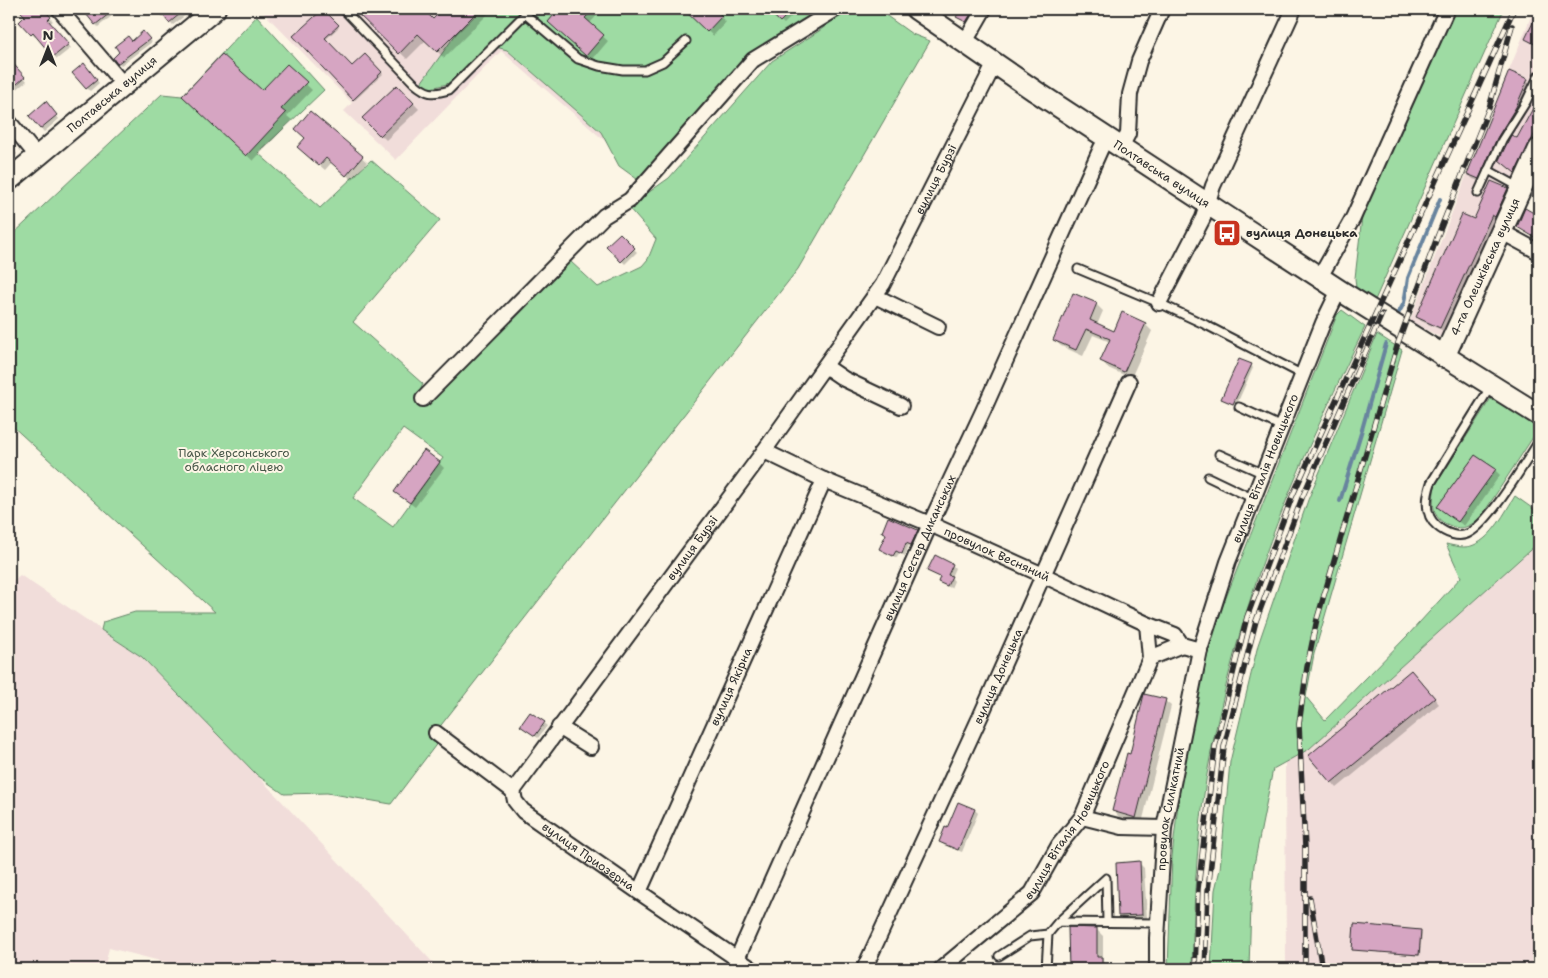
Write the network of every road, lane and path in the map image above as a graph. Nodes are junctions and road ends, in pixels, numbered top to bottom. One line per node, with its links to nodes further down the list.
1 (59, 9): 15 (street)
2 (213, 9): 15 (main road, Полтавська вулиця)
3 (343, 9): 10 (lane)
4 (836, 9): 38 (street)
5 (916, 9): 12 (main road, Полтавська вулиця)
6 (984, 9): 12 (street)
7 (1162, 9): 17 (street, вулиця Сестер Диканських)
8 (1294, 9): 24 (street)
9 (1447, 9): 28 (street)
10 (527, 11): 11 (lane)
11 (686, 41)
12 (965, 42): 13 (main road, Полтавська вулиця)
13 (995, 63): 17 (main road, Полтавська вулиця); 30 (street, вулиця Бурзі)
14 (1539, 75): 20 (lane)
15 (123, 84): 19 (main road, Полтавська вулиця)
16 (9, 122): 19 (street)
17 (1114, 143): 24 (main road, Полтавська вулиця); 50 (street, вулиця Сестер Диканських)
18 (1539, 149): 22 (main road, 4-та Олешківська вулиця)
19 (37, 156): 21 (main road, Полтавська вулиця)
20 (1488, 170): 22 (lane); 23 (lane)
21 (9, 180)
22 (1522, 188): 25 (main road, 4-та Олешківська вулиця)
23 (1478, 194)
24 (1208, 204): 28 (main road, Полтавська вулиця); 31 (street)
25 (1502, 232): 26 (street); 33 (main road, 4-та Олешківська вулиця)
26 (1539, 252)
27 (1078, 269): 31 (lane)
28 (1320, 277): 29 (main road, Полтавська вулиця)
29 (1339, 290): 33 (main road, Полтавська вулиця); 35 (street, вулиця Віталія Новицького)
30 (875, 296): 32 (street); 34 (street, вулиця Бурзі)
31 (1159, 303): 35 (lane)
32 (938, 328)
33 (1444, 357): 37 (main road, Полтавська вулиця)
34 (825, 366): 39 (street); 44 (street, вулиця Бурзі)
35 (1303, 375): 42 (street, вулиця Віталія Новицького)
36 (1129, 382): 51 (street, вулиця Донецька)
37 (1492, 386): 41 (main road, Полтавська вулиця); 43 (lane)
38 (423, 399)
39 (901, 406)
40 (1239, 407): 42 (lane)
41 (1539, 415)
42 (1283, 427): 46 (street, вулиця Віталія Новицького)
43 (1539, 441)
44 (764, 451): 48 (street, провулок Весняний); 56 (street, вулиця Бурзі)
45 (1219, 454): 46 (lane)
46 (1264, 474): 49 (street, вулиця Віталія Новицького)
47 (1208, 477): 49 (lane)
48 (824, 480): 50 (street, провулок Весняний); 62 (street, вулиця Якірна)
49 (1254, 499): 54 (street, вулиця Віталія Новицького)
50 (930, 524): 51 (street, провулок Весняний); 68 (street, вулиця Сестер Диканських)
51 (1043, 575): 52 (street, провулок Весняний); 70 (street, вулиця Донецька)
52 (1147, 624): 53 (street, провулок Весняний); 55 (street, вулиця Віталія Новицького)
53 (1182, 645): 54 (street, провулок Весняний); 55 (street)
54 (1200, 650): 61 (street, провулок Силікатний)
55 (1150, 658): 60 (street, вулиця Віталія Новицького)
56 (559, 727): 58 (street); 59 (street, вулиця Бурзі)
57 (436, 733): 59 (street, вулиця Приозерна)
58 (590, 747)
59 (512, 791): 62 (street, вулиця Приозерна)
60 (1082, 817): 61 (street); 71 (street, вулиця Віталія Новицького)
61 (1164, 828): 65 (street, провулок Силікатний)
62 (639, 892): 68 (street, вулиця Приозерна)
63 (1058, 922): 64 (lane); 64 (lane); 66 (lane)
64 (1107, 922): 65 (lane)
65 (1158, 922): 73 (street, провулок Силікатний)
66 (1048, 934): 67 (lane); 72 (lane)
67 (999, 956)
68 (738, 959): 69 (street, вулиця Приозерна)
69 (752, 969)
70 (864, 969)
71 (941, 969)
72 (1046, 969)
73 (1158, 969)

